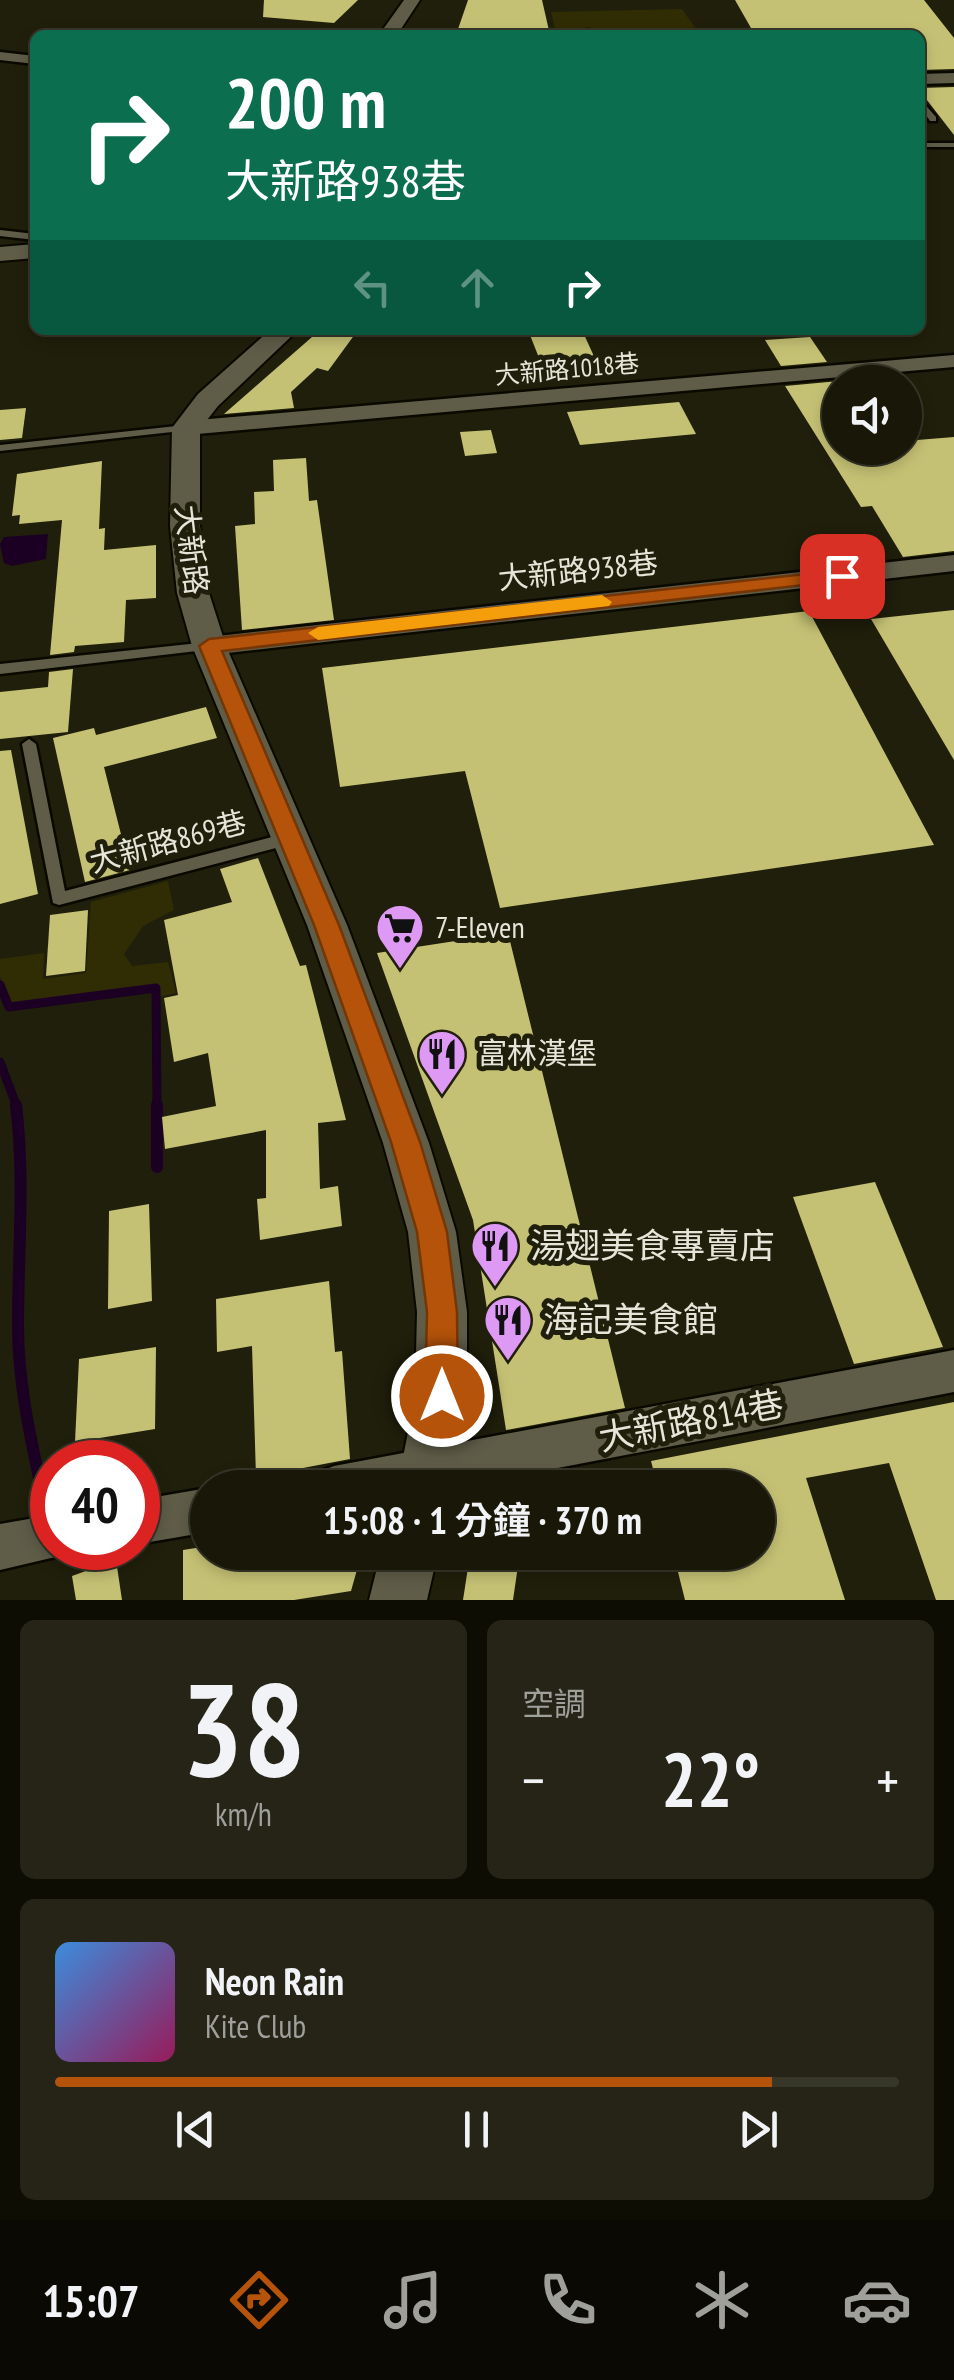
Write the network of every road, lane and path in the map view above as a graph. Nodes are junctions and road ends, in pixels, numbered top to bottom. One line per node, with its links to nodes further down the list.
1 (412, 0): 2 (street)
2 (391, 30)
3 (0, 56): 4 (street)
4 (30, 59)
5 (954, 78): 6 (street)
6 (925, 79)
7 (925, 108): 8 (lane)
8 (933, 119)
9 (925, 145): 10 (lane)
10 (954, 145)
11 (0, 233): 12 (lane)
12 (30, 236)
13 (30, 251): 14 (street)
14 (0, 254)
15 (280, 335): 17 (street)
16 (954, 361): 17 (street, 大新路1018巷)
17 (186, 428): 18 (lane); 20 (street, 大新路)
18 (0, 448)
19 (954, 564): 20 (street, 大新路938巷)
20 (209, 646): 21 (lane); 23 (street, 大新路)
21 (0, 669)
22 (29, 744): 23 (lane, 大新路869巷)
23 (291, 838): 25 (street, 大新路)
24 (954, 1371): 26 (street, 大新路814巷)
25 (429, 1470)
26 (471, 1470)
27 (190, 1513): 28 (street)
28 (160, 1518)
29 (30, 1542): 30 (street)
30 (0, 1547)
31 (406, 1570): 32 (street)
32 (398, 1600)

